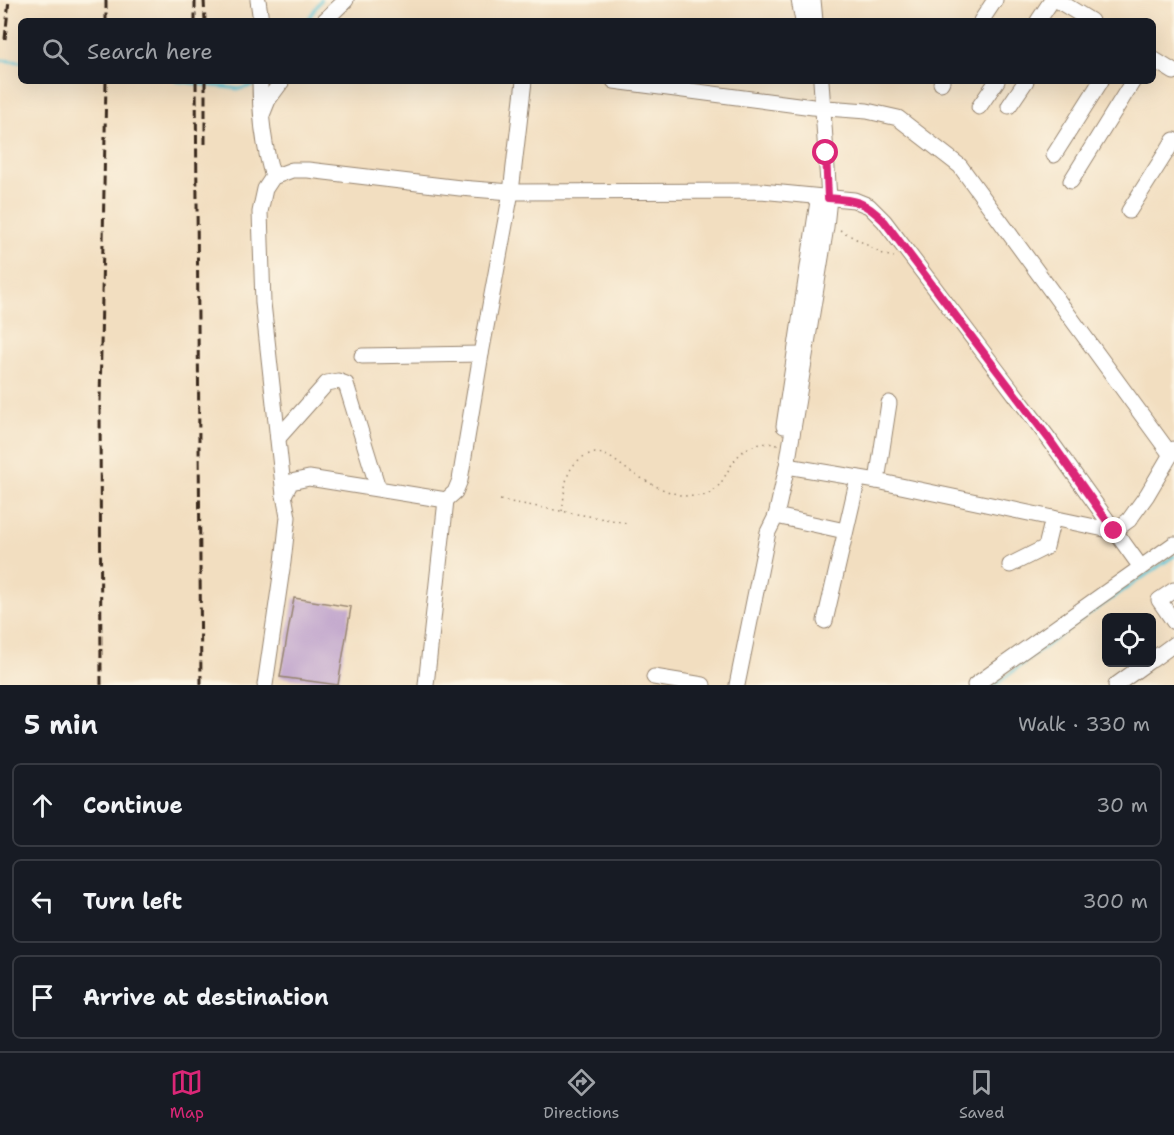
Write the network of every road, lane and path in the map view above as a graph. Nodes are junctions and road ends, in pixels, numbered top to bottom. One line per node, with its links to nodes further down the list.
1 (258, 0): 9 (street)
2 (346, 0): 10 (street)
3 (799, 0): 11 (street)
4 (813, 0): 12 (street)
5 (995, 0): 13 (street)
6 (1052, 0): 14 (street)
7 (1057, 0): 8 (street)
8 (1070, 15)
9 (261, 18)
10 (327, 18)
11 (802, 18)
12 (815, 18)
13 (983, 18)
14 (1040, 18)
15 (1156, 61): 16 (street)
16 (1174, 72)
17 (260, 84): 30 (street)
18 (280, 84): 30 (street)
19 (524, 84): 35 (street)
20 (638, 84): 28 (street)
21 (812, 84): 28 (street)
22 (821, 84): 28 (street)
23 (995, 84): 29 (street)
24 (1024, 84): 27 (street)
25 (1099, 84): 32 (street)
26 (1131, 84): 34 (street)
27 (1009, 106)
28 (818, 107): 36 (street); 45 (street)
29 (979, 107)
30 (260, 117): 33 (street)
31 (1174, 140): 37 (street)
32 (1054, 155)
33 (273, 177): 35 (street); 43 (street)
34 (1071, 181)
35 (511, 192): 36 (street); 40 (street)
36 (824, 197): 38 (street); 39 (street); 44 (street)
37 (1129, 211)
38 (826, 227): 39 (path); 46 (street)
39 (909, 251): 58 (street)
40 (481, 354): 41 (street); 51 (street)
41 (362, 356)
42 (889, 403): 48 (street)
43 (278, 438): 49 (street); 50 (street)
44 (782, 444): 53 (path); 59 (street)
45 (1172, 452): 58 (street)
46 (787, 466): 47 (street); 54 (street)
47 (858, 478): 48 (street); 57 (street)
48 (877, 481): 55 (street)
49 (378, 488): 50 (street); 51 (street)
50 (284, 495): 70 (street)
51 (446, 500): 71 (street)
52 (500, 500): 53 (path)
53 (562, 511): 56 (path)
54 (776, 516): 57 (street); 59 (street)
55 (1053, 518): 58 (street); 61 (street)
56 (627, 524)
57 (845, 531): 64 (street)
58 (1114, 531): 62 (street)
59 (768, 532): 73 (street)
60 (1174, 544): 62 (street)
61 (1010, 565)
62 (1140, 566): 74 (street)
63 (1174, 590): 65 (street)
64 (825, 621)
65 (1174, 622)
66 (1174, 644): 67 (street)
67 (1156, 657)
68 (1142, 667): 75 (street)
69 (654, 677): 72 (street)
70 (265, 685)
71 (426, 685)
72 (703, 685)
73 (737, 685)
74 (975, 685)
75 (1116, 685)

